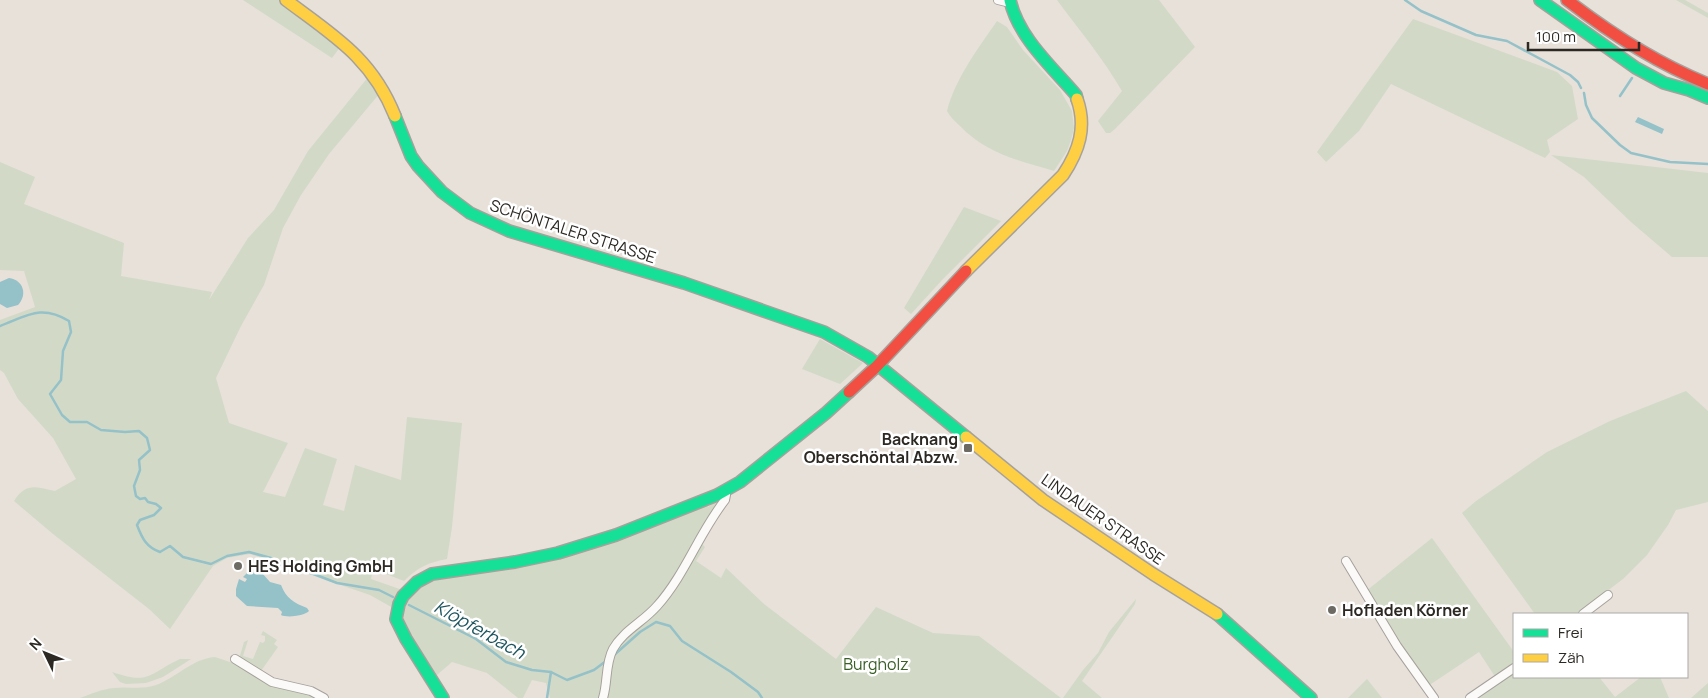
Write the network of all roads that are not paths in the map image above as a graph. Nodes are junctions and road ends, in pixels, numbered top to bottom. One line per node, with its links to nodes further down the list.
1 (286, 0): 10 (street, SCHÖNTALER STRASSE)
2 (998, 0): 5 (street)
3 (1540, 0): 8 (street)
4 (1567, 0): 6 (street)
5 (1010, 2): 10 (street)
6 (1649, 57): 7 (street); 8 (street)
7 (1708, 84)
8 (1688, 90): 9 (street)
9 (1708, 98)
10 (877, 366): 11 (street); 20 (street, LINDAUER STRASSE)
11 (724, 492): 18 (street); 19 (street)
12 (1346, 561): 21 (street)
13 (1608, 595): 14 (street)
14 (1584, 613)
15 (235, 660): 17 (street)
16 (1513, 669): 22 (street)
17 (324, 698)
18 (443, 698)
19 (603, 698)
20 (1311, 698)
21 (1434, 698)
22 (1470, 698)

